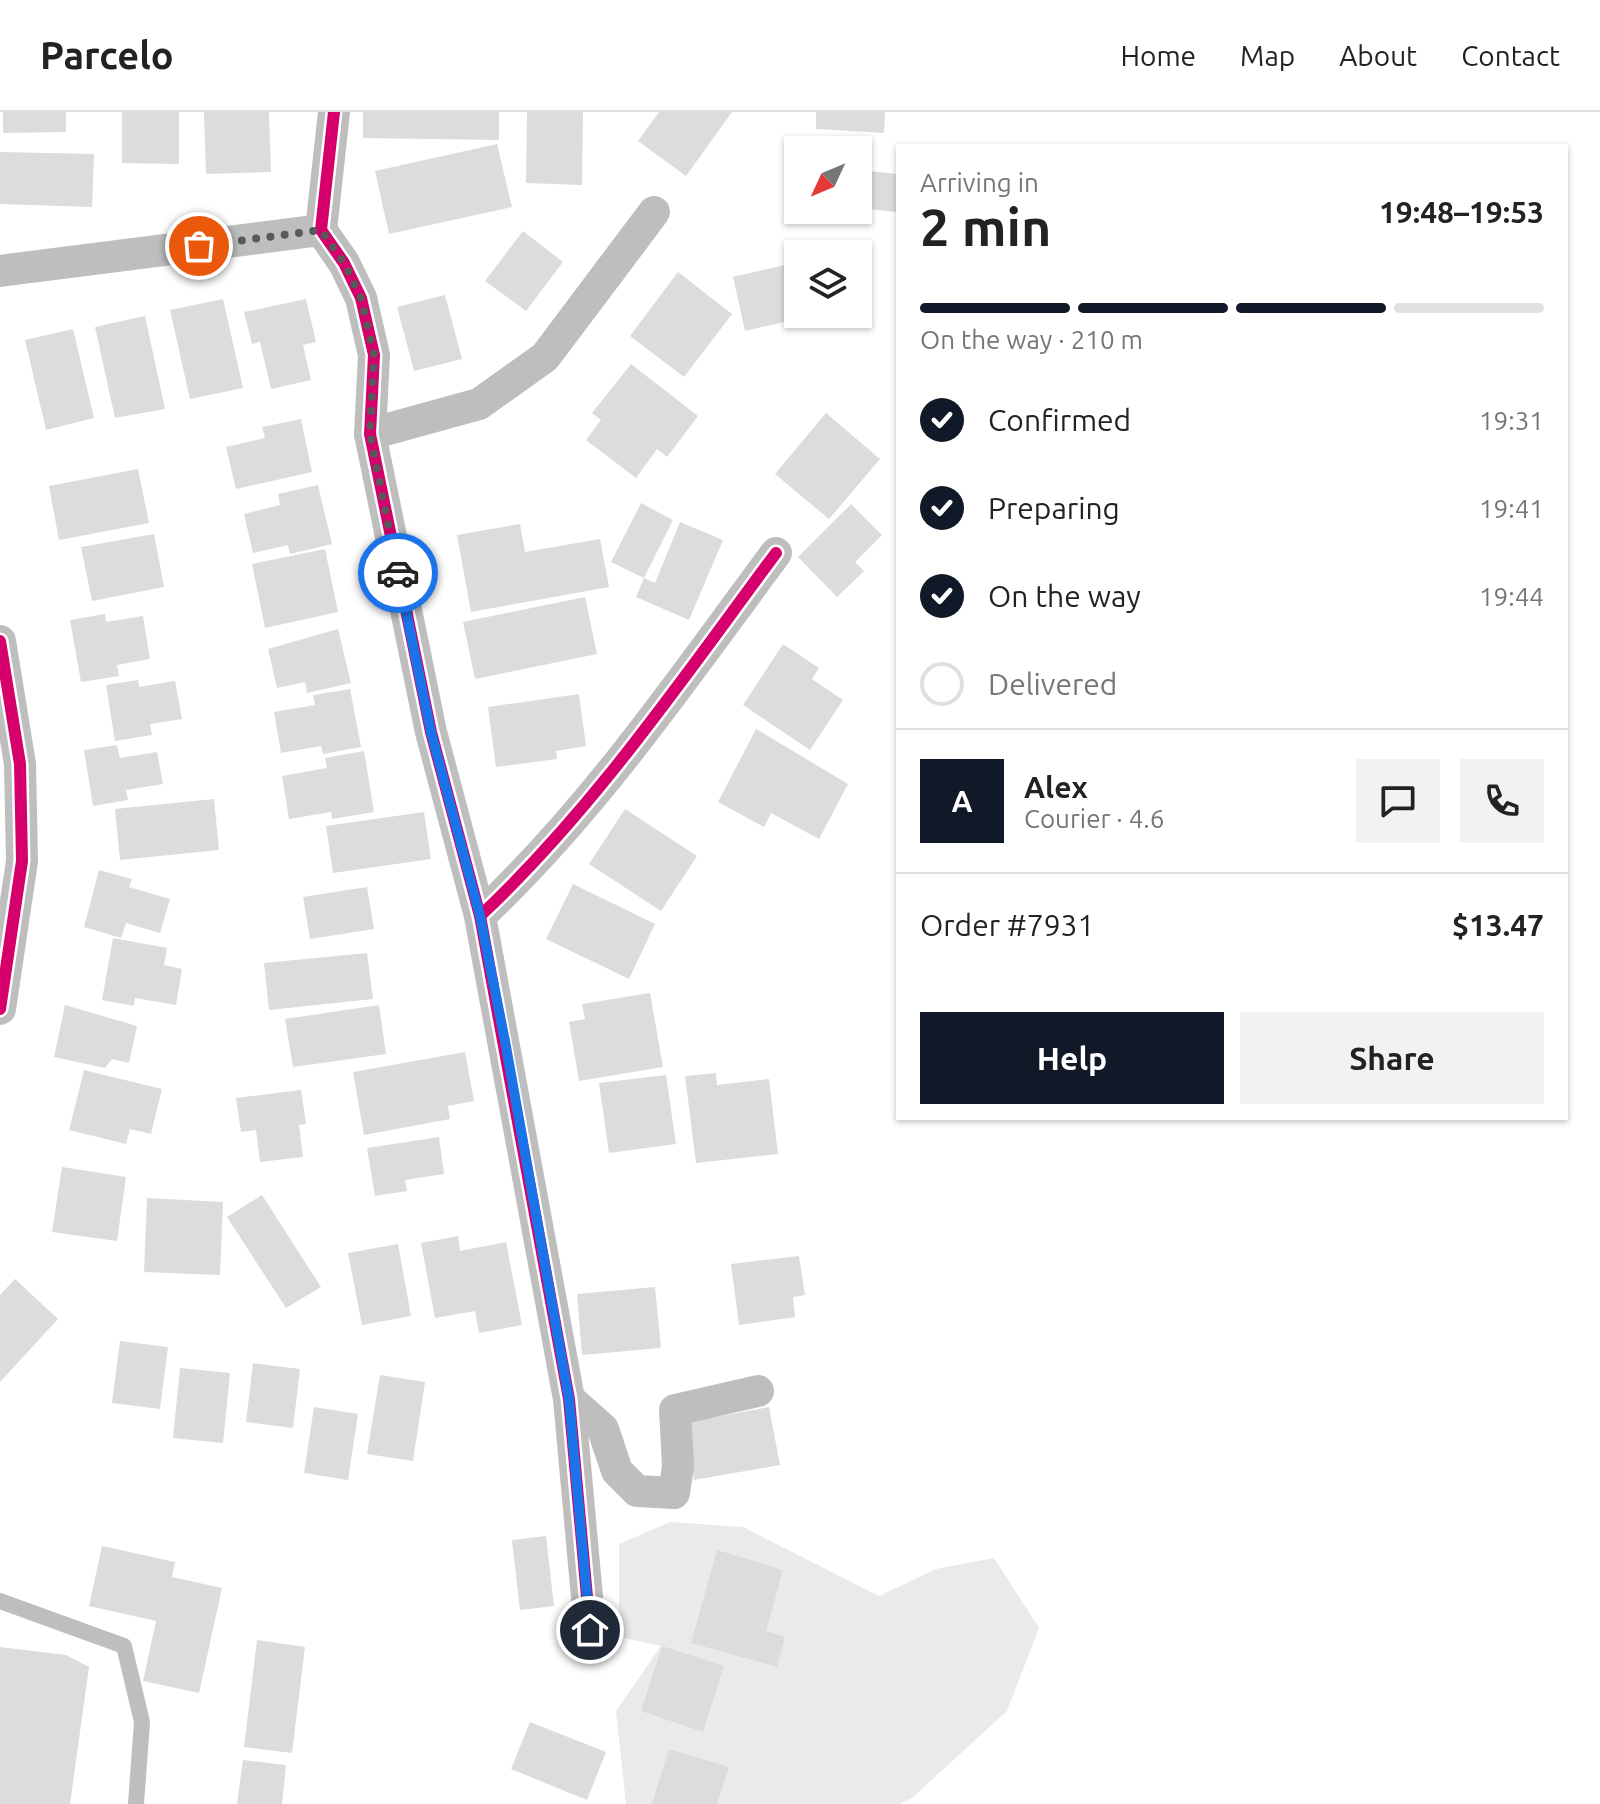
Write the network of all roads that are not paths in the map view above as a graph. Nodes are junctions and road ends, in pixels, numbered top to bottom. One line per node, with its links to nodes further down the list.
1 (334, 112): 3 (street)
2 (654, 212): 5 (street)
3 (321, 230): 4 (street); 5 (street)
4 (0, 271)
5 (370, 434): 8 (street)
6 (776, 553): 8 (street)
7 (0, 641): 9 (street)
8 (480, 916): 11 (street)
9 (0, 1009)
10 (758, 1391): 11 (street)
11 (569, 1399): 13 (street)
12 (0, 1601): 14 (lane)
13 (590, 1630)
14 (136, 1804)

